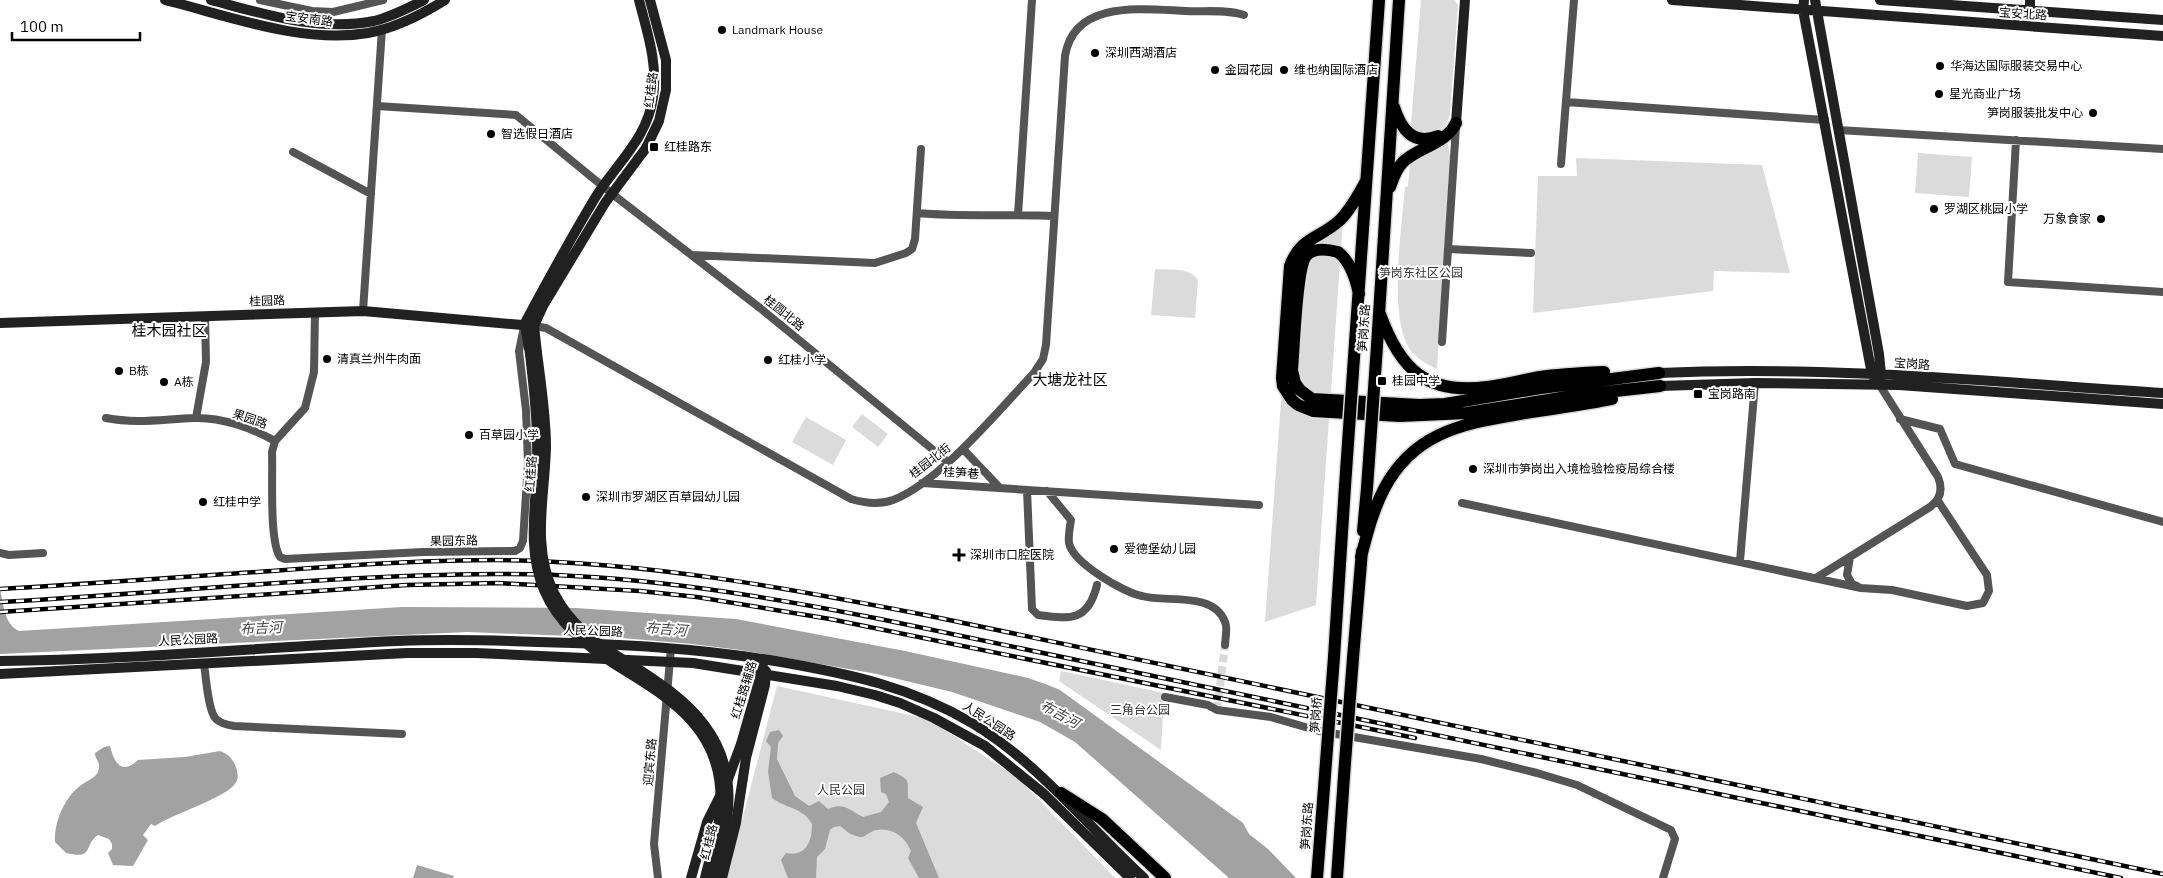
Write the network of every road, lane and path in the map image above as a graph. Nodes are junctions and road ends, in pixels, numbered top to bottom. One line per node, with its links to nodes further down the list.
1 (165, 0): 28 (main road, 宝安南路)
2 (211, 0): 26 (main road, 宝安南路)
3 (260, 0): 21 (street)
4 (383, 0): 21 (street)
5 (424, 0): 26 (main road, 宝安南路)
6 (445, 0): 28 (main road, 宝安南路)
7 (639, 0): 42 (main road, 红桂路)
8 (650, 0): 42 (main road, 红桂路)
9 (1032, 0): 46 (street)
10 (1369, 0): 27 (main road)
11 (1379, 0): 27 (main road, 笋岗东路)
12 (1399, 0): 30 (main road, 笋岗东路)
13 (1465, 0): 34 (main road)
14 (1574, 0): 31 (street)
15 (1672, 0): 20 (main road, 宝安北路)
16 (1815, 0): 23 (main road)
17 (1880, 0): 22 (main road, 宝安北路)
18 (2030, 0): 22 (main road)
19 (1149, 4): 24 (street, 桂园北街); 47 (street, 桂园北街)
20 (1804, 5): 23 (main road, 宝安北路); 33 (main road)
21 (343, 11): 26 (street)
22 (2030, 11): 25 (main road, 宝安北路)
23 (1816, 12): 29 (main road, 宝安北路); 35 (main road)
24 (1244, 15)
25 (2163, 20)
26 (327, 24)
27 (1377, 28): 41 (main road, 笋岗东路)
28 (382, 29): 32 (street)
29 (2163, 36)
30 (1392, 100): 34 (main road); 44 (main road, 笋岗东路)
31 (1566, 102): 33 (street); 40 (street)
32 (377, 106): 42 (street, 桂圆北路); 43 (street)
33 (1825, 120): 62 (main road)
34 (1456, 123): 44 (main road); 48 (street)
35 (1838, 130): 36 (street); 62 (main road)
36 (2016, 140): 38 (street); 51 (street)
37 (921, 149): 45 (street)
38 (2163, 149)
39 (293, 152): 43 (street)
40 (1562, 164)
41 (1366, 181): 52 (main road, 笋岗东路); 64 (main road)
42 (607, 189): 50 (street, 桂圆北路); 58 (main road, 红桂路)
43 (371, 194): 53 (street)
44 (1386, 198): 54 (main road, 笋岗东路)
45 (917, 213): 46 (street); 50 (street)
46 (1018, 215): 47 (street)
47 (1054, 216): 71 (street, 桂园北街)
48 (1448, 249): 49 (street); 59 (street)
49 (1531, 253)
50 (692, 255): 72 (street, 桂圆北路)
51 (2163, 292)
52 (1359, 294): 61 (main road); 91 (main road, 笋岗东路, bridge)
53 (363, 311): 55 (main road, 桂园路); 58 (main road, 桂园路)
54 (1379, 311): 61 (main road); 83 (main road, 笋岗东路, bridge)
55 (315, 312): 56 (main road, 桂园路); 70 (street, 果园路)
56 (205, 316): 57 (main road, 桂园路); 68 (street)
57 (0, 323)
58 (529, 325): 60 (main road, 红桂路); 70 (street, 果园东路); 73 (street, 桂园北街)
59 (1442, 342)
60 (534, 353): 105 (main road, 红桂路, bridge); 106 (main road, 红桂路, bridge)
61 (1659, 373): 62 (main road, 宝岗路)
62 (1877, 378): 63 (main road, 宝岗路); 65 (main road, 宝岗路); 66 (main road, 宝岗路); 69 (street)
63 (1755, 383): 64 (main road, 宝岗路); 85 (street)
64 (1660, 386): 83 (main road)
65 (2163, 393)
66 (2163, 404)
67 (106, 418): 68 (street, 果园路)
68 (196, 418): 70 (street, 果园路)
69 (1900, 419): 77 (street); 80 (street)
70 (275, 441)
71 (963, 449): 72 (street, 桂园北街); 74 (street)
72 (948, 462): 73 (street, 桂园北街)
73 (922, 483): 74 (street, 桂笋巷)
74 (999, 487): 75 (street, 桂笋巷)
75 (1027, 490): 76 (street, 桂笋巷); 87 (street)
76 (1047, 491): 79 (street, 桂笋巷); 89 (street)
77 (1938, 501): 84 (street); 88 (street)
78 (1462, 503): 85 (street)
79 (1259, 505)
80 (2163, 522)
81 (0, 553): 82 (street)
82 (43, 553)
83 (1361, 557): 102 (main road, 笋岗东路, bridge)
84 (1850, 557): 86 (street); 88 (street)
85 (1740, 561): 86 (street)
86 (1816, 578): 88 (street)
87 (1097, 585)
88 (1861, 588)
89 (1225, 645)
90 (671, 648): 92 (main road, 人民公园路); 93 (main road, 人民公园路); 94 (street, 迎宾东路)
91 (1334, 657): 100 (main road, 笋岗桥, bridge)
92 (766, 660): 96 (main road, 红桂路辅路); 101 (main road, 人民公园路)
93 (0, 661)
94 (670, 661): 95 (main road, 人民公园路); 96 (main road, 人民公园路); 103 (street, 迎宾东路)
95 (204, 664): 97 (main road, 人民公园路); 99 (street)
96 (763, 673): 104 (main road, 红桂路辅路); 107 (main road, 红桂路辅路); 108 (main road, 人民公园路)
97 (0, 674)
98 (1165, 697): 114 (street)
99 (402, 734)
100 (1325, 775): 111 (main road, 笋岗东路)
101 (1061, 793): 109 (main road, 人民公园路); 110 (main road)
102 (1338, 862): 112 (main road); 113 (main road)
103 (658, 878)
104 (691, 878)
105 (705, 878)
106 (713, 878)
107 (722, 878)
108 (1130, 878)
109 (1144, 878)
110 (1165, 878)
111 (1317, 878)
112 (1337, 878)
113 (1341, 878)
114 (1663, 878)

